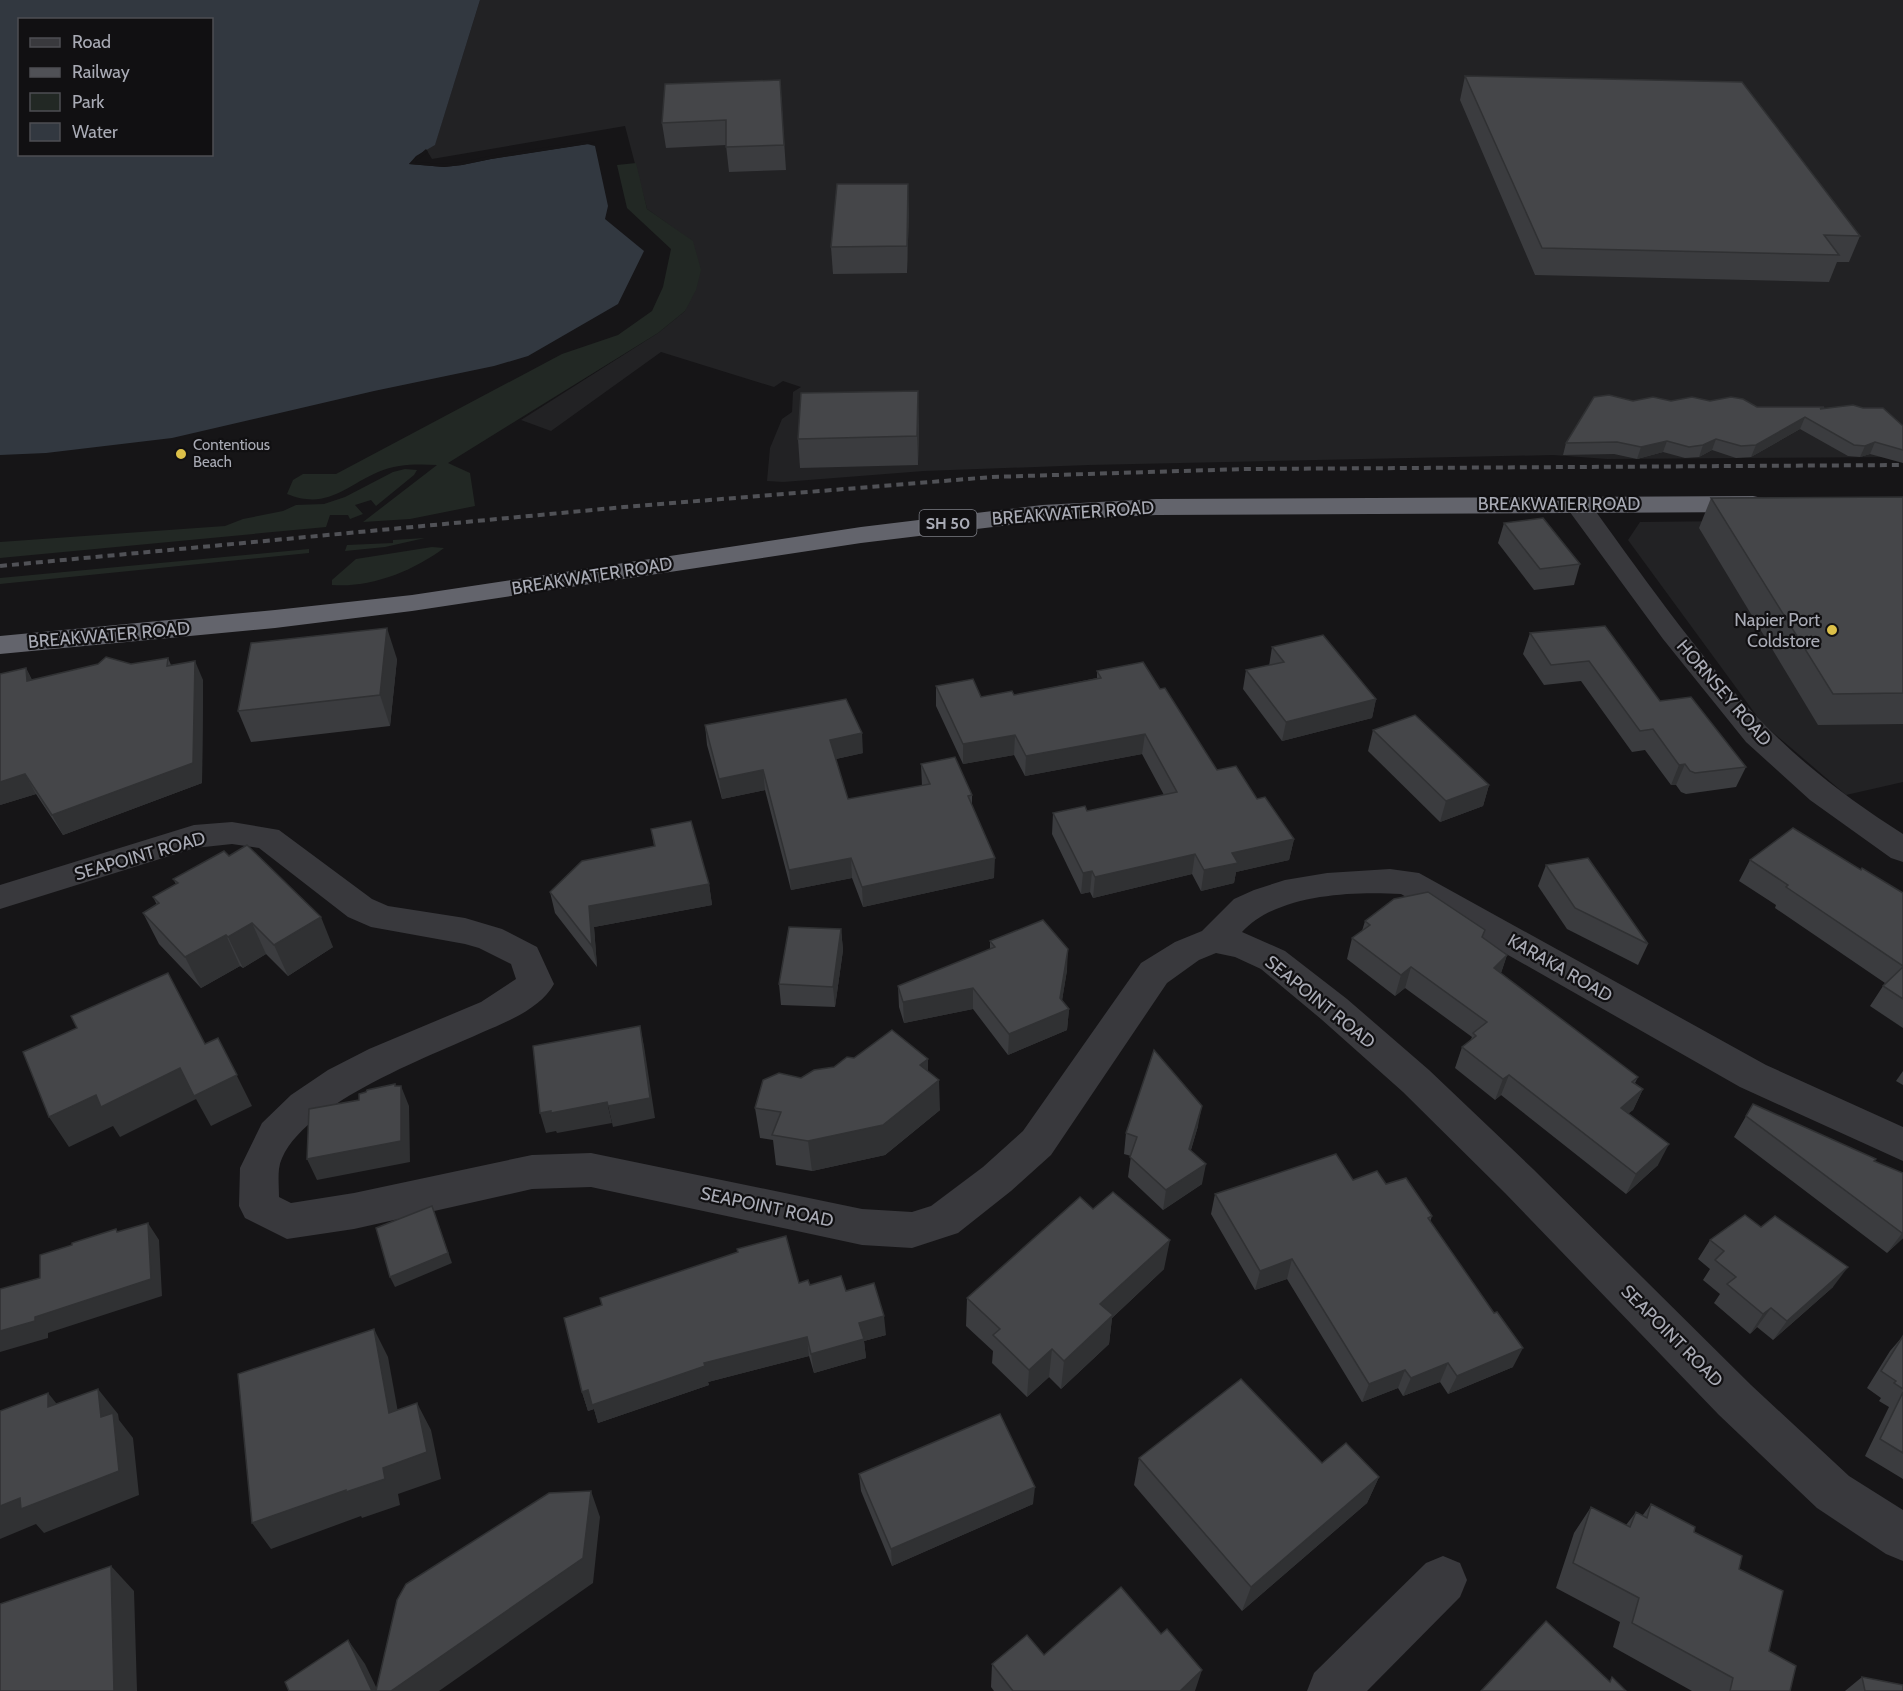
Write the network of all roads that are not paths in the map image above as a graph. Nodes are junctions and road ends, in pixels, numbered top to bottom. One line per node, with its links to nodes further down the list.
1 (1577, 504): 2 (highway, BREAKWATER ROAD / SH 50); 3 (highway, BREAKWATER ROAD / SH 50); 4 (street, HORNSEY ROAD)
2 (1775, 504)
3 (0, 645)
4 (1903, 850)
5 (0, 897): 6 (street, SEAPOINT ROAD)
6 (1214, 940): 7 (street, KARAKA ROAD); 8 (street, SEAPOINT ROAD)
7 (1903, 1145)
8 (1903, 1537)
9 (1443, 1580): 10 (street)
10 (1332, 1691)

